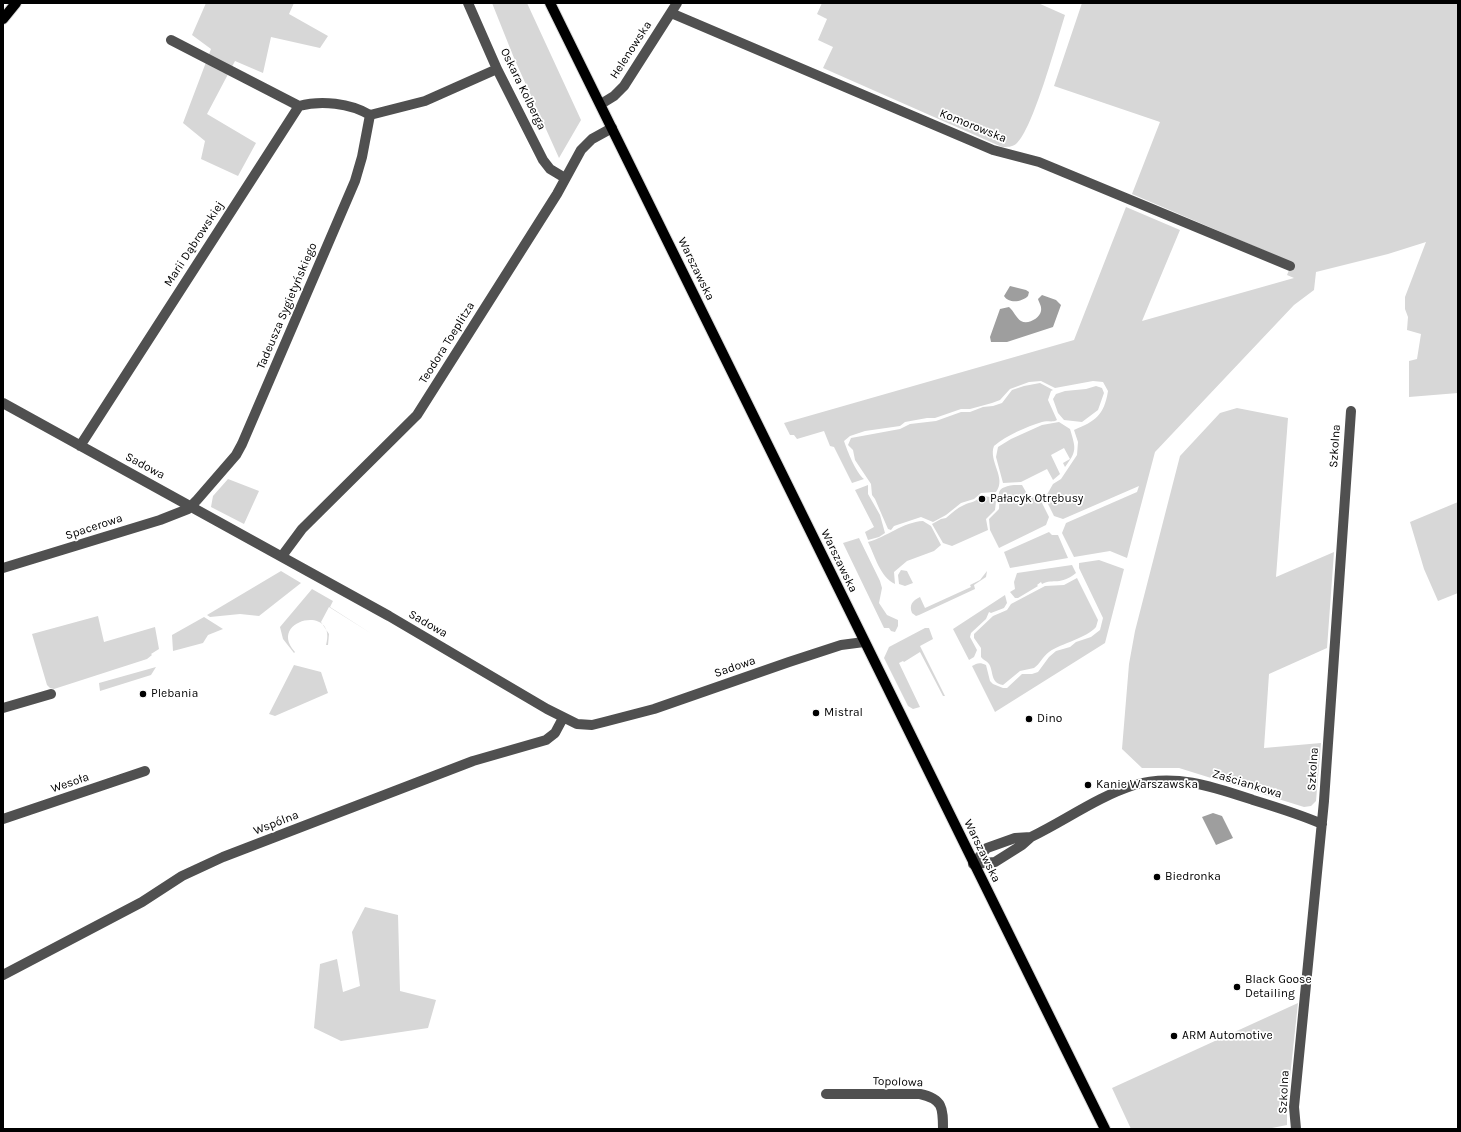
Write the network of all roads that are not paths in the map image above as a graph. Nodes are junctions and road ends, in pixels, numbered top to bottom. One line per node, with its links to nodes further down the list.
1 (16, 3): 6 (main road)
2 (468, 3): 8 (street, Oskara Kolberga)
3 (550, 3): 9 (main road, Warszawska)
4 (677, 3): 5 (street, Helenowska)
5 (671, 13): 9 (street, Helenowska); 14 (street, Komorowska)
6 (3, 19)
7 (171, 40): 10 (street)
8 (497, 69): 11 (street); 13 (street, Oskara Kolberga)
9 (601, 104): 12 (main road, Warszawska)
10 (299, 106): 11 (street); 17 (street, Marii Dąbrowskiej)
11 (370, 115): 18 (street, Tadeusza Sygietyńskiego)
12 (612, 128): 13 (street, Teodora Toeplitza); 21 (main road, Warszawska)
13 (565, 178): 19 (street, Teodora Toeplitza)
14 (1290, 266)
15 (3, 403): 17 (street, Sadowa)
16 (1351, 411): 27 (street, Szkolna)
17 (80, 446): 18 (street, Sadowa)
18 (192, 506): 19 (street, Sadowa); 20 (street, Spacerowa)
19 (282, 556): 24 (street, Sadowa)
20 (3, 568)
21 (864, 642): 24 (street, Sadowa); 29 (main road, Warszawska)
22 (51, 694): 23 (street)
23 (3, 708)
24 (563, 718): 30 (street, Wspólna)
25 (145, 771): 26 (street, Wesoła)
26 (3, 819)
27 (1322, 824): 28 (street, Zaściankowa); 34 (street, Szkolna)
28 (1031, 837): 29 (street, Zaściankowa); 29 (street, Zaściankowa)
29 (973, 864): 33 (main road, Warszawska)
30 (3, 975)
31 (826, 1094): 32 (street, Topolowa)
32 (943, 1129)
33 (1105, 1129)
34 (1296, 1129)

